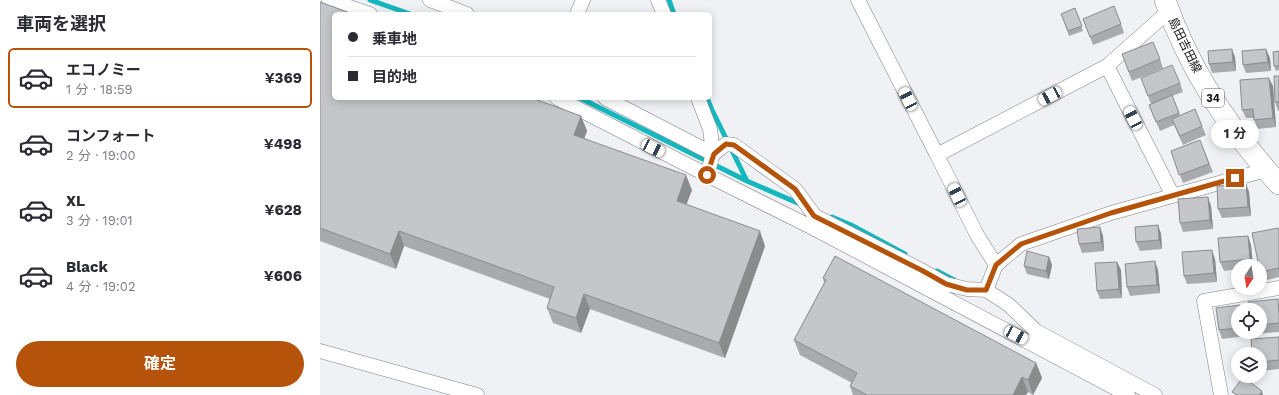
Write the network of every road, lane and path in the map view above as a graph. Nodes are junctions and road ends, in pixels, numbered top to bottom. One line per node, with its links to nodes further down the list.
1 (329, 0): 7 (street)
2 (430, 0): 8 (street)
3 (583, 0): 9 (street)
4 (658, 0): 10 (street)
5 (858, 0): 16 (street)
6 (1167, 6): 11 (street); 18 (main road, 島田吉田線 / 34)
7 (364, 12)
8 (462, 12)
9 (579, 12)
10 (663, 12)
11 (1107, 66): 16 (street); 19 (street)
12 (561, 100): 17 (street)
13 (608, 100): 15 (street)
14 (699, 100): 15 (street)
15 (714, 154): 17 (street); 22 (street)
16 (937, 155): 20 (street)
17 (707, 175): 25 (street)
18 (1272, 177): 19 (street)
19 (1173, 196): 20 (street)
20 (996, 265): 22 (street)
21 (1279, 288): 27 (street)
22 (986, 290): 26 (street)
23 (320, 351): 24 (street)
24 (477, 395)
25 (1128, 395)
26 (1155, 395)
27 (1221, 395)

